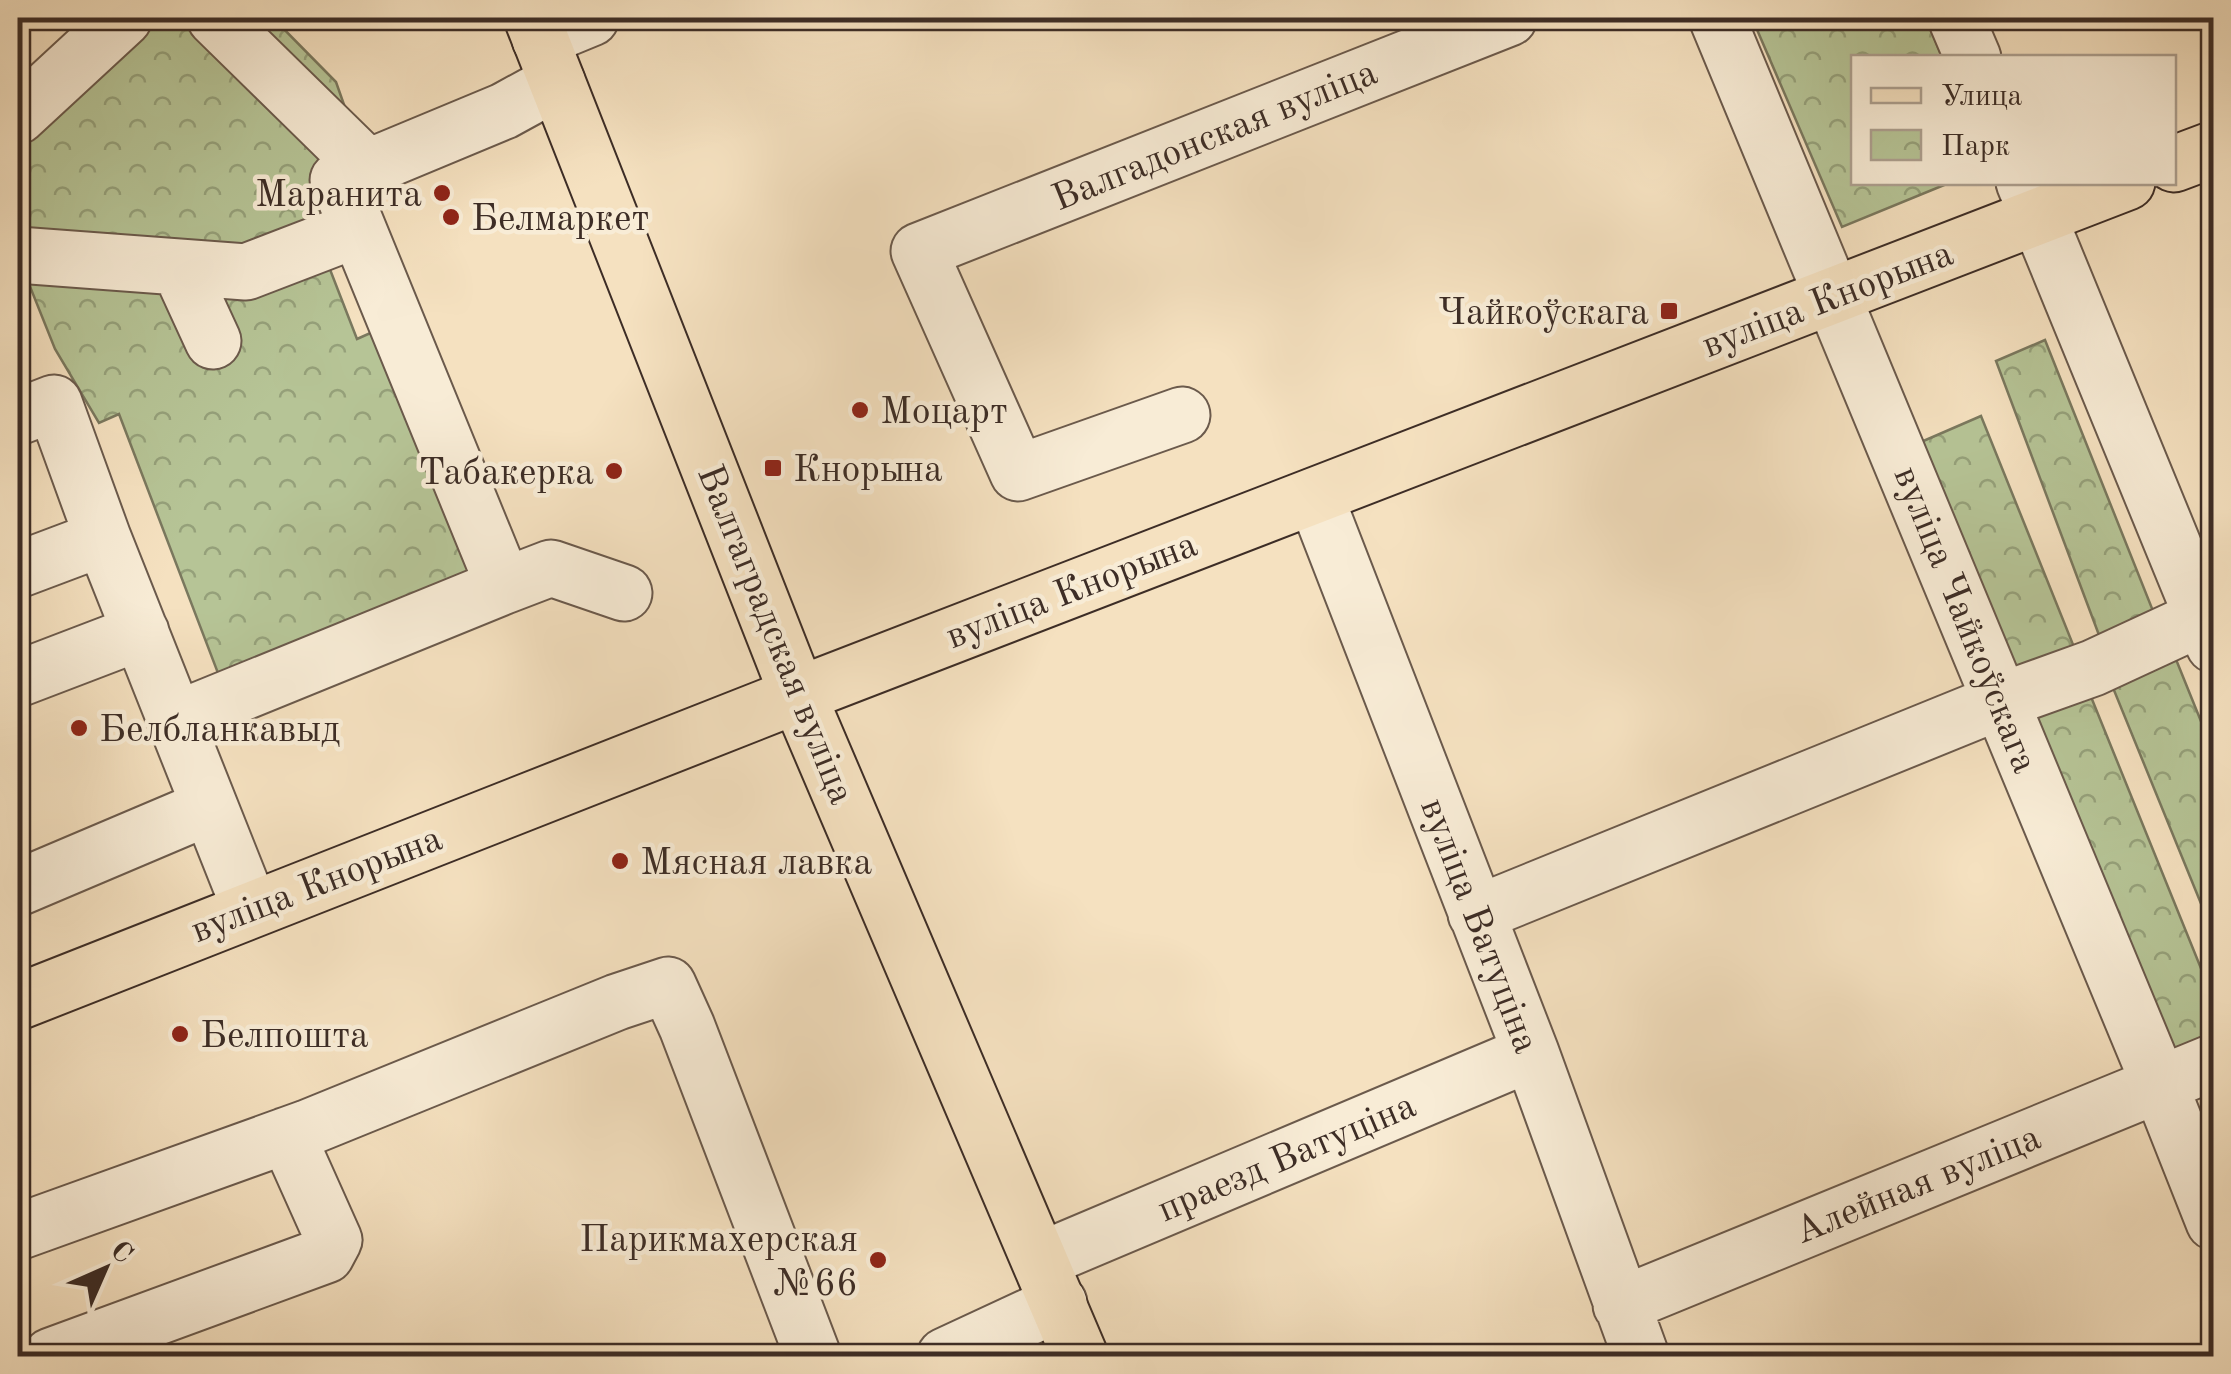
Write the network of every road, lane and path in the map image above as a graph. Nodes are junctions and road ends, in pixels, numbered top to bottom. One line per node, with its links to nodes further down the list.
1 (124, 18): 9 (street)
2 (215, 18): 12 (street)
3 (591, 18): 7 (street)
4 (1509, 18): 20 (street, Валгадонская вуліца)
5 (1717, 18): 18 (street, вуліца Чайкоўскага)
6 (1956, 18): 8 (street)
7 (543, 46): 12 (street); 30 (main road, Валгаградская вуліца)
8 (1972, 55)
9 (18, 116)
10 (2214, 149): 11 (main road)
11 (2176, 163)
12 (368, 168): 15 (street)
13 (2110, 185): 14 (main road, вуліца Кнорына)
14 (2031, 200): 18 (main road, вуліца Кнорына); 27 (street)
15 (358, 229): 17 (street); 25 (street)
16 (18, 255): 17 (street)
17 (179, 267): 19 (street)
18 (1833, 296): 22 (main road, вуліца Кнорына); 31 (street, вуліца Чайкоўскага)
19 (213, 340)
20 (1182, 415)
21 (18, 417): 23 (street)
22 (1314, 496): 30 (main road, вуліца Кнорына); 36 (street, вуліца Ватуціна)
23 (103, 538): 24 (street); 28 (street)
24 (18, 570)
25 (504, 586): 26 (street); 32 (street)
26 (624, 593)
27 (2210, 625): 31 (street)
28 (140, 632): 29 (street); 32 (street)
29 (18, 678)
30 (798, 694): 35 (main road, вуліца Кнорына); 44 (main road, Валгаградская вуліца)
31 (2000, 701): 36 (street); 40 (street, вуліца Чайкоўскага)
32 (175, 720): 33 (street)
33 (210, 807): 34 (street); 35 (street)
34 (18, 888)
35 (250, 908): 37 (main road, вуліца Кнорына)
36 (1476, 914): 38 (street, вуліца Ватуціна)
37 (18, 1002)
38 (1531, 1054): 44 (street, праезд Ватуціна); 45 (street, вуліца Ватуціна)
39 (2214, 1062): 40 (street, Алейная вуліца)
40 (2159, 1083): 42 (street, вуліца Чайкоўскага); 45 (street, Алейная вуліца)
41 (287, 1135): 43 (street); 46 (street); 47 (street)
42 (2214, 1222)
43 (18, 1232)
44 (1050, 1281): 48 (street, праезд Ватуціна); 49 (main road, Валгаградская вуліца)
45 (1622, 1305): 50 (street, вуліца Ватуціна)
46 (51, 1356)
47 (813, 1356)
48 (945, 1356)
49 (1080, 1356)
50 (1641, 1356)

